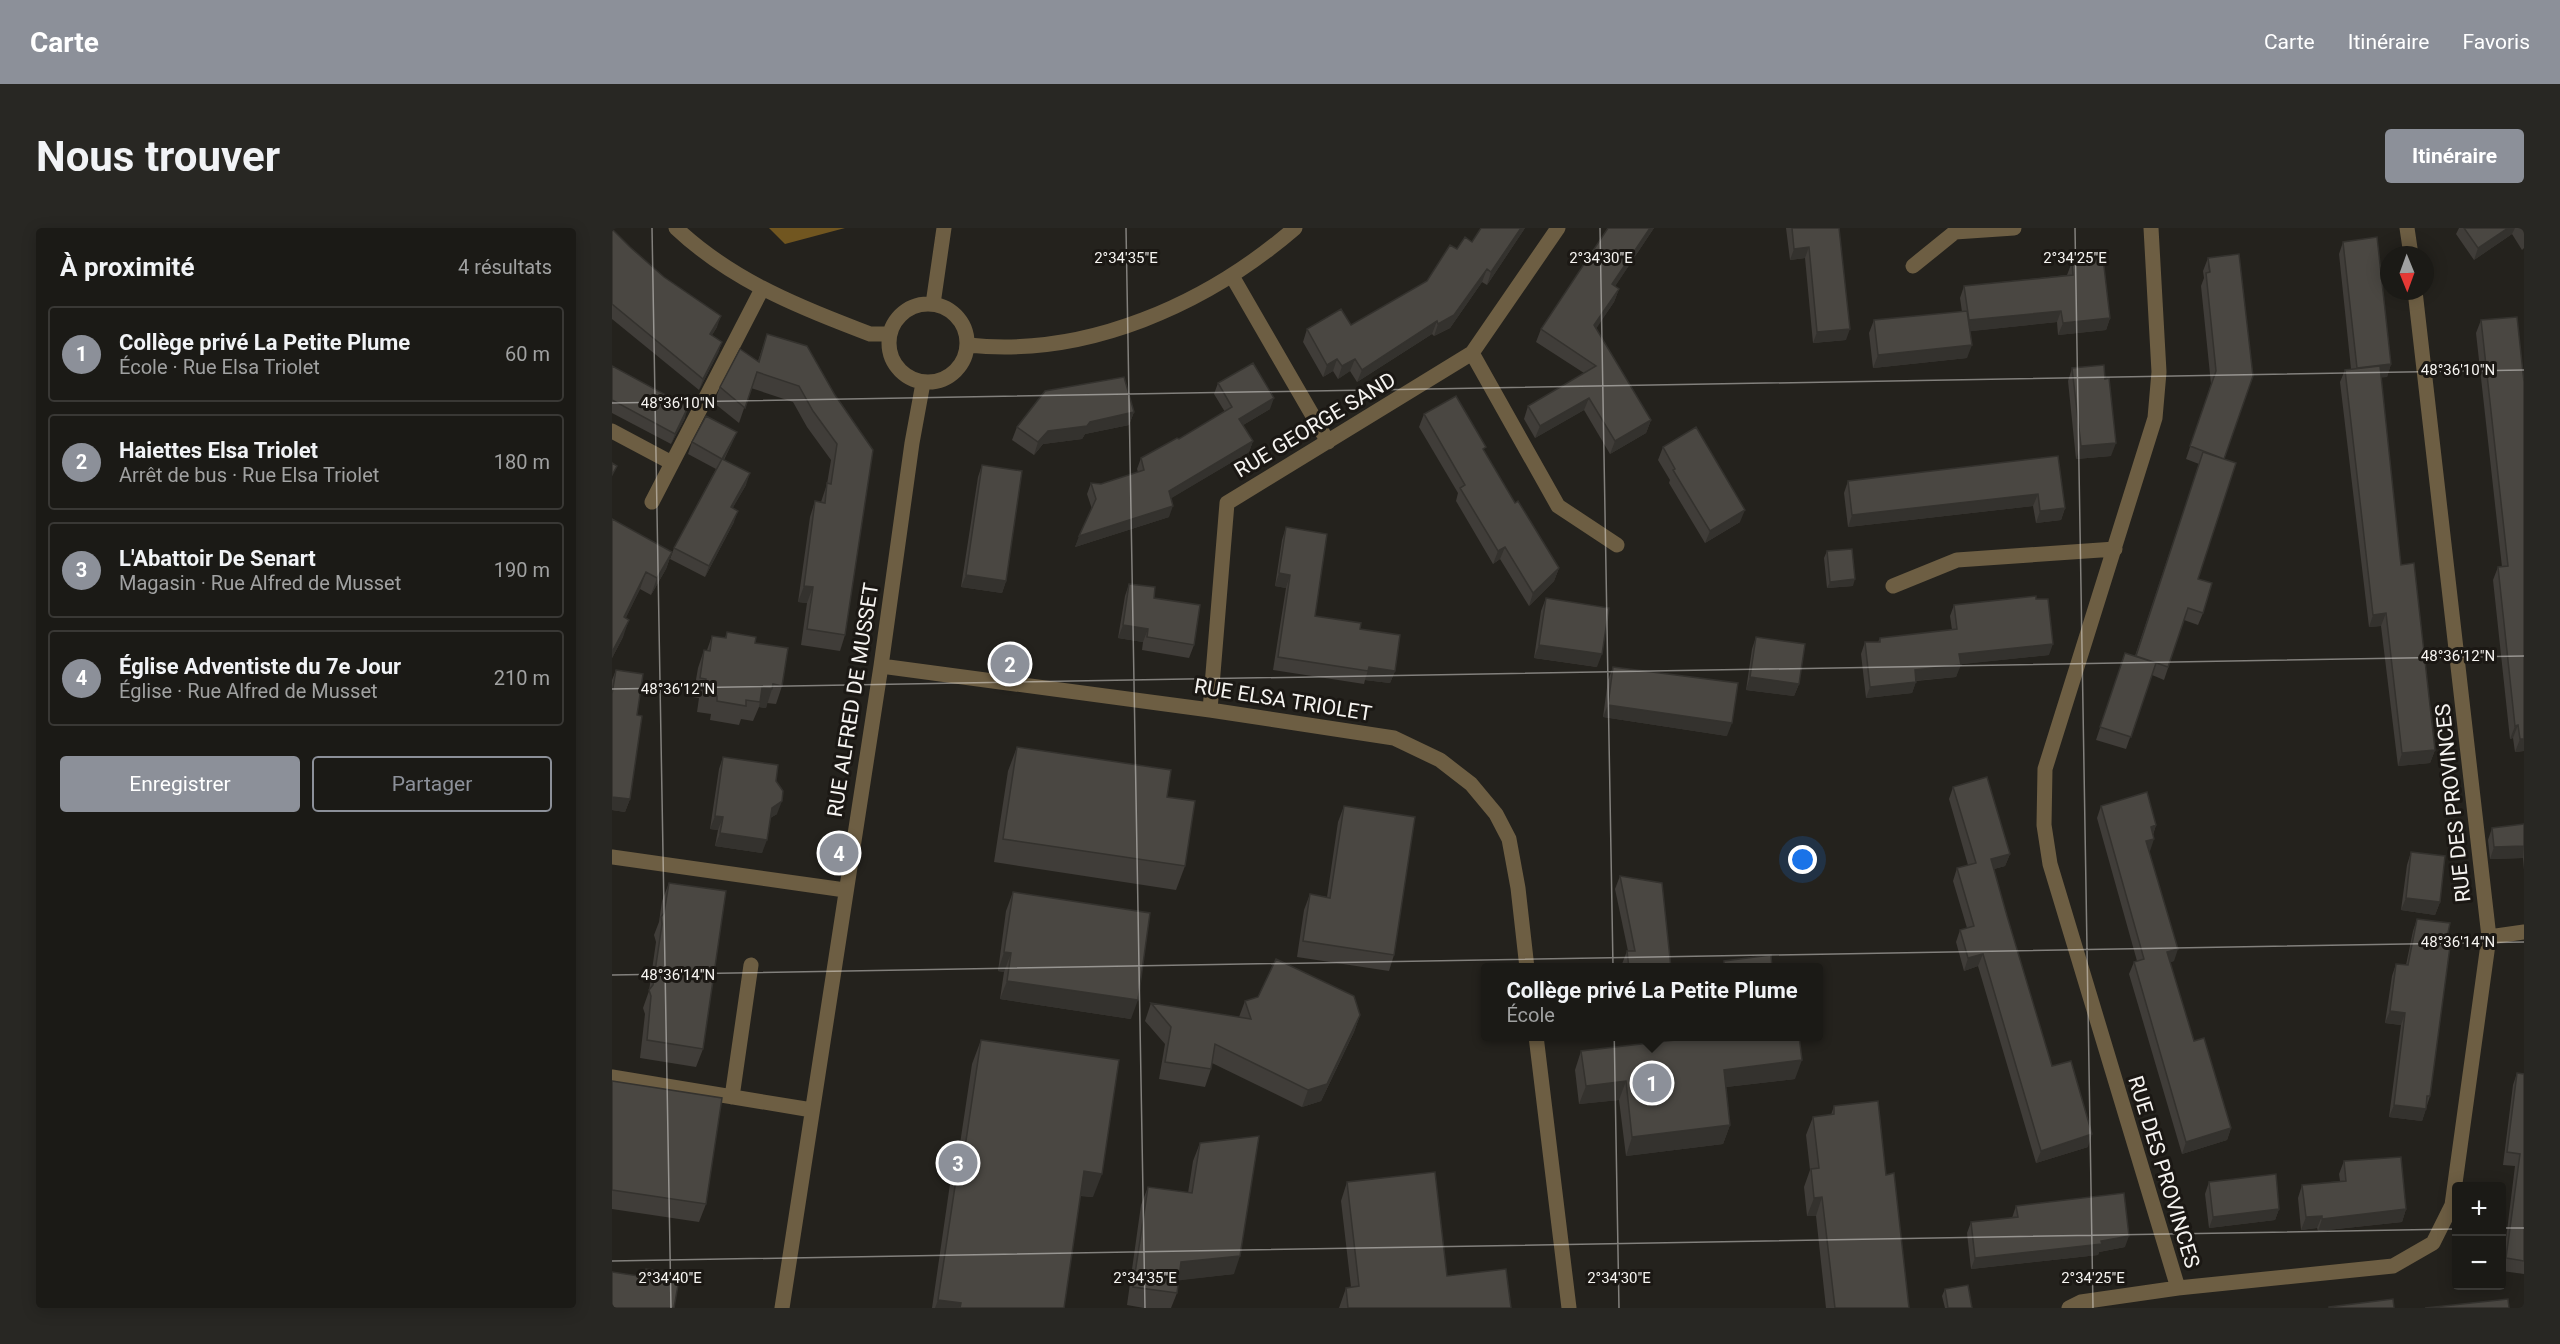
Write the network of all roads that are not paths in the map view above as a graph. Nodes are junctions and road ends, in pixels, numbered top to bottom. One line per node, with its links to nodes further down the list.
1 (676, 228): 11 (street)
2 (944, 228): 13 (street)
3 (1295, 228): 10 (street)
4 (1558, 228): 16 (street, RUE GEORGE SAND)
5 (2014, 228): 9 (street)
6 (2151, 228): 23 (street, RUE DES PROVINCES)
7 (2407, 228): 8 (street)
8 (2409, 246)
9 (1913, 266)
10 (1232, 276): 15 (street); 19 (street)
11 (762, 289): 14 (street); 20 (street)
12 (2416, 300): 30 (street, RUE DES PROVINCES)
13 (933, 304): 14 (street); 15 (street)
14 (890, 334): 17 (street)
15 (968, 345): 17 (street)
16 (1472, 354): 19 (street, RUE GEORGE SAND); 22 (street)
17 (923, 383): 25 (street, RUE ALFRED DE MUSSET)
18 (612, 431): 20 (street)
19 (1329, 442): 26 (street, RUE GEORGE SAND)
20 (672, 463): 21 (street)
21 (652, 502)
22 (1617, 545)
23 (2115, 549): 24 (street); 37 (street, RUE DES PROVINCES)
24 (1893, 586)
25 (881, 666): 26 (street, RUE ELSA TRIOLET); 28 (street, RUE ALFRED DE MUSSET)
26 (1210, 710): 31 (street, RUE ELSA TRIOLET)
27 (612, 857): 28 (street)
28 (845, 890): 36 (street, RUE ALFRED DE MUSSET)
29 (2524, 932): 30 (street)
30 (2489, 937): 37 (street, RUE DES PROVINCES)
31 (1526, 963)
32 (751, 965): 35 (street)
33 (1537, 1041): 39 (street)
34 (612, 1077): 35 (street)
35 (732, 1097): 36 (street)
36 (812, 1110): 38 (street, RUE ALFRED DE MUSSET)
37 (2178, 1288): 40 (street)
38 (782, 1308)
39 (1569, 1308)
40 (2069, 1308)

